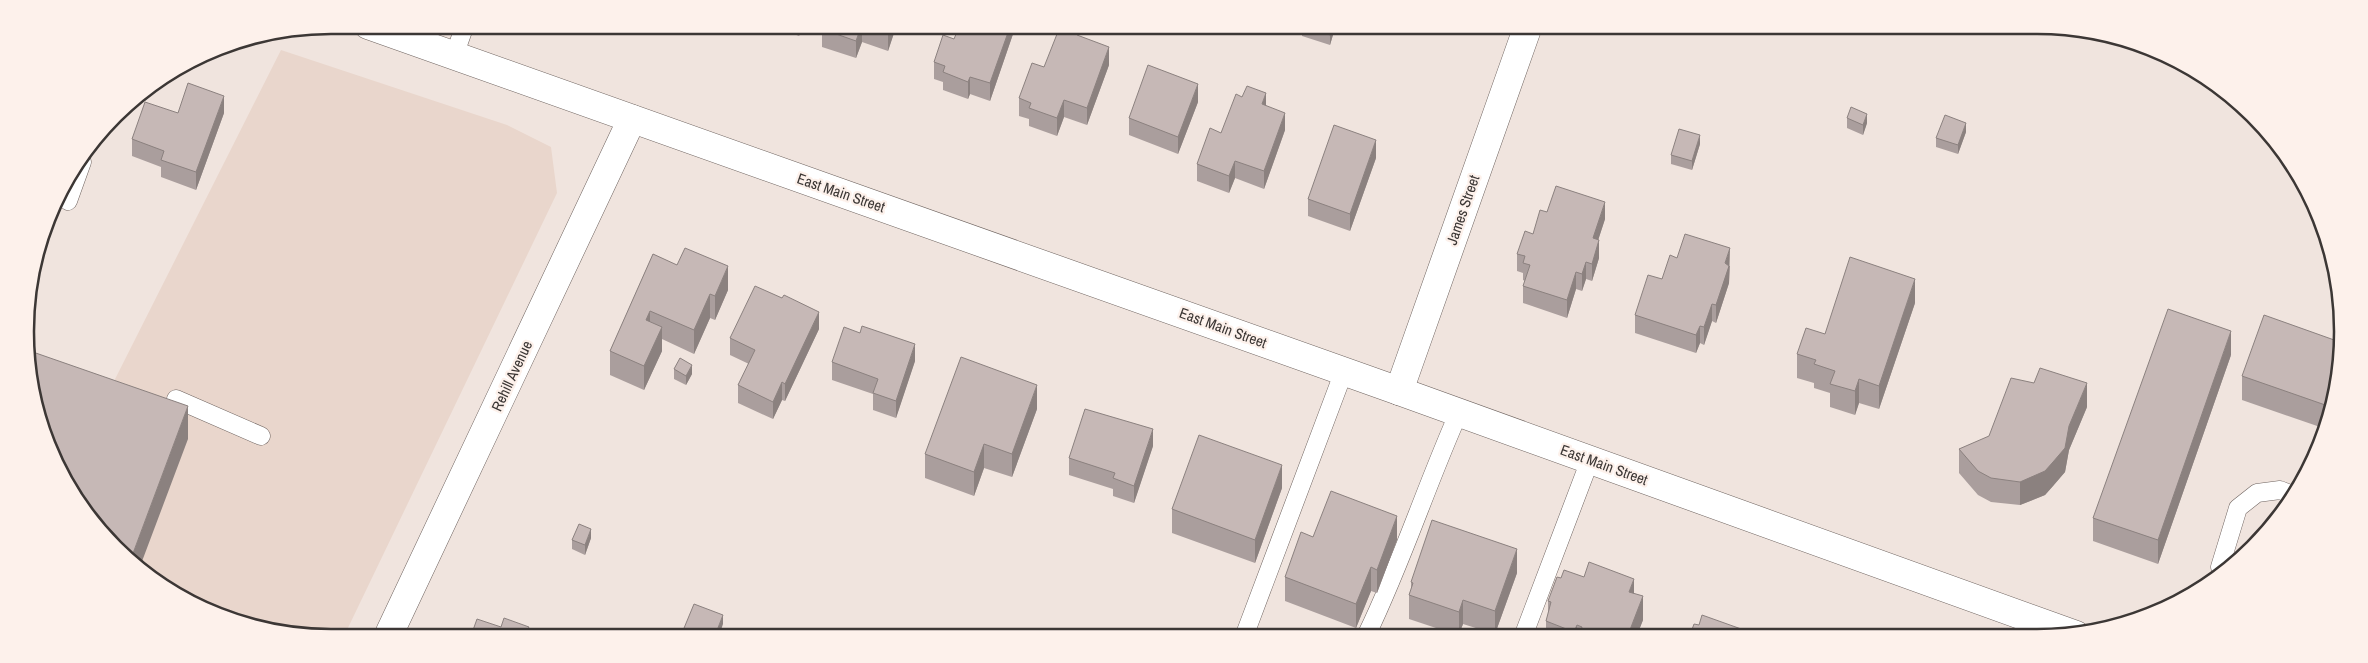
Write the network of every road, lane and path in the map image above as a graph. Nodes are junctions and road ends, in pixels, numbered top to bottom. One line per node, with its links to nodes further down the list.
1 (393, 34): 4 (street, East Main Street)
2 (463, 34): 4 (lane)
3 (1525, 34): 9 (street, James Street)
4 (454, 56): 5 (street, East Main Street)
5 (632, 119): 8 (street, East Main Street); 16 (street, Rehill Avenue)
6 (75, 182): 7 (lane)
7 (68, 200)
8 (1344, 371): 9 (street, East Main Street); 17 (lane)
9 (1399, 391): 11 (street, East Main Street)
10 (176, 398): 12 (lane)
11 (1459, 412): 13 (street, East Main Street); 18 (lane)
12 (261, 436)
13 (1590, 460): 19 (lane); 20 (street, East Main Street)
14 (2287, 493): 15 (lane)
15 (2220, 566)
16 (391, 629)
17 (1247, 629)
18 (1369, 629)
19 (1526, 629)
20 (2059, 629)

